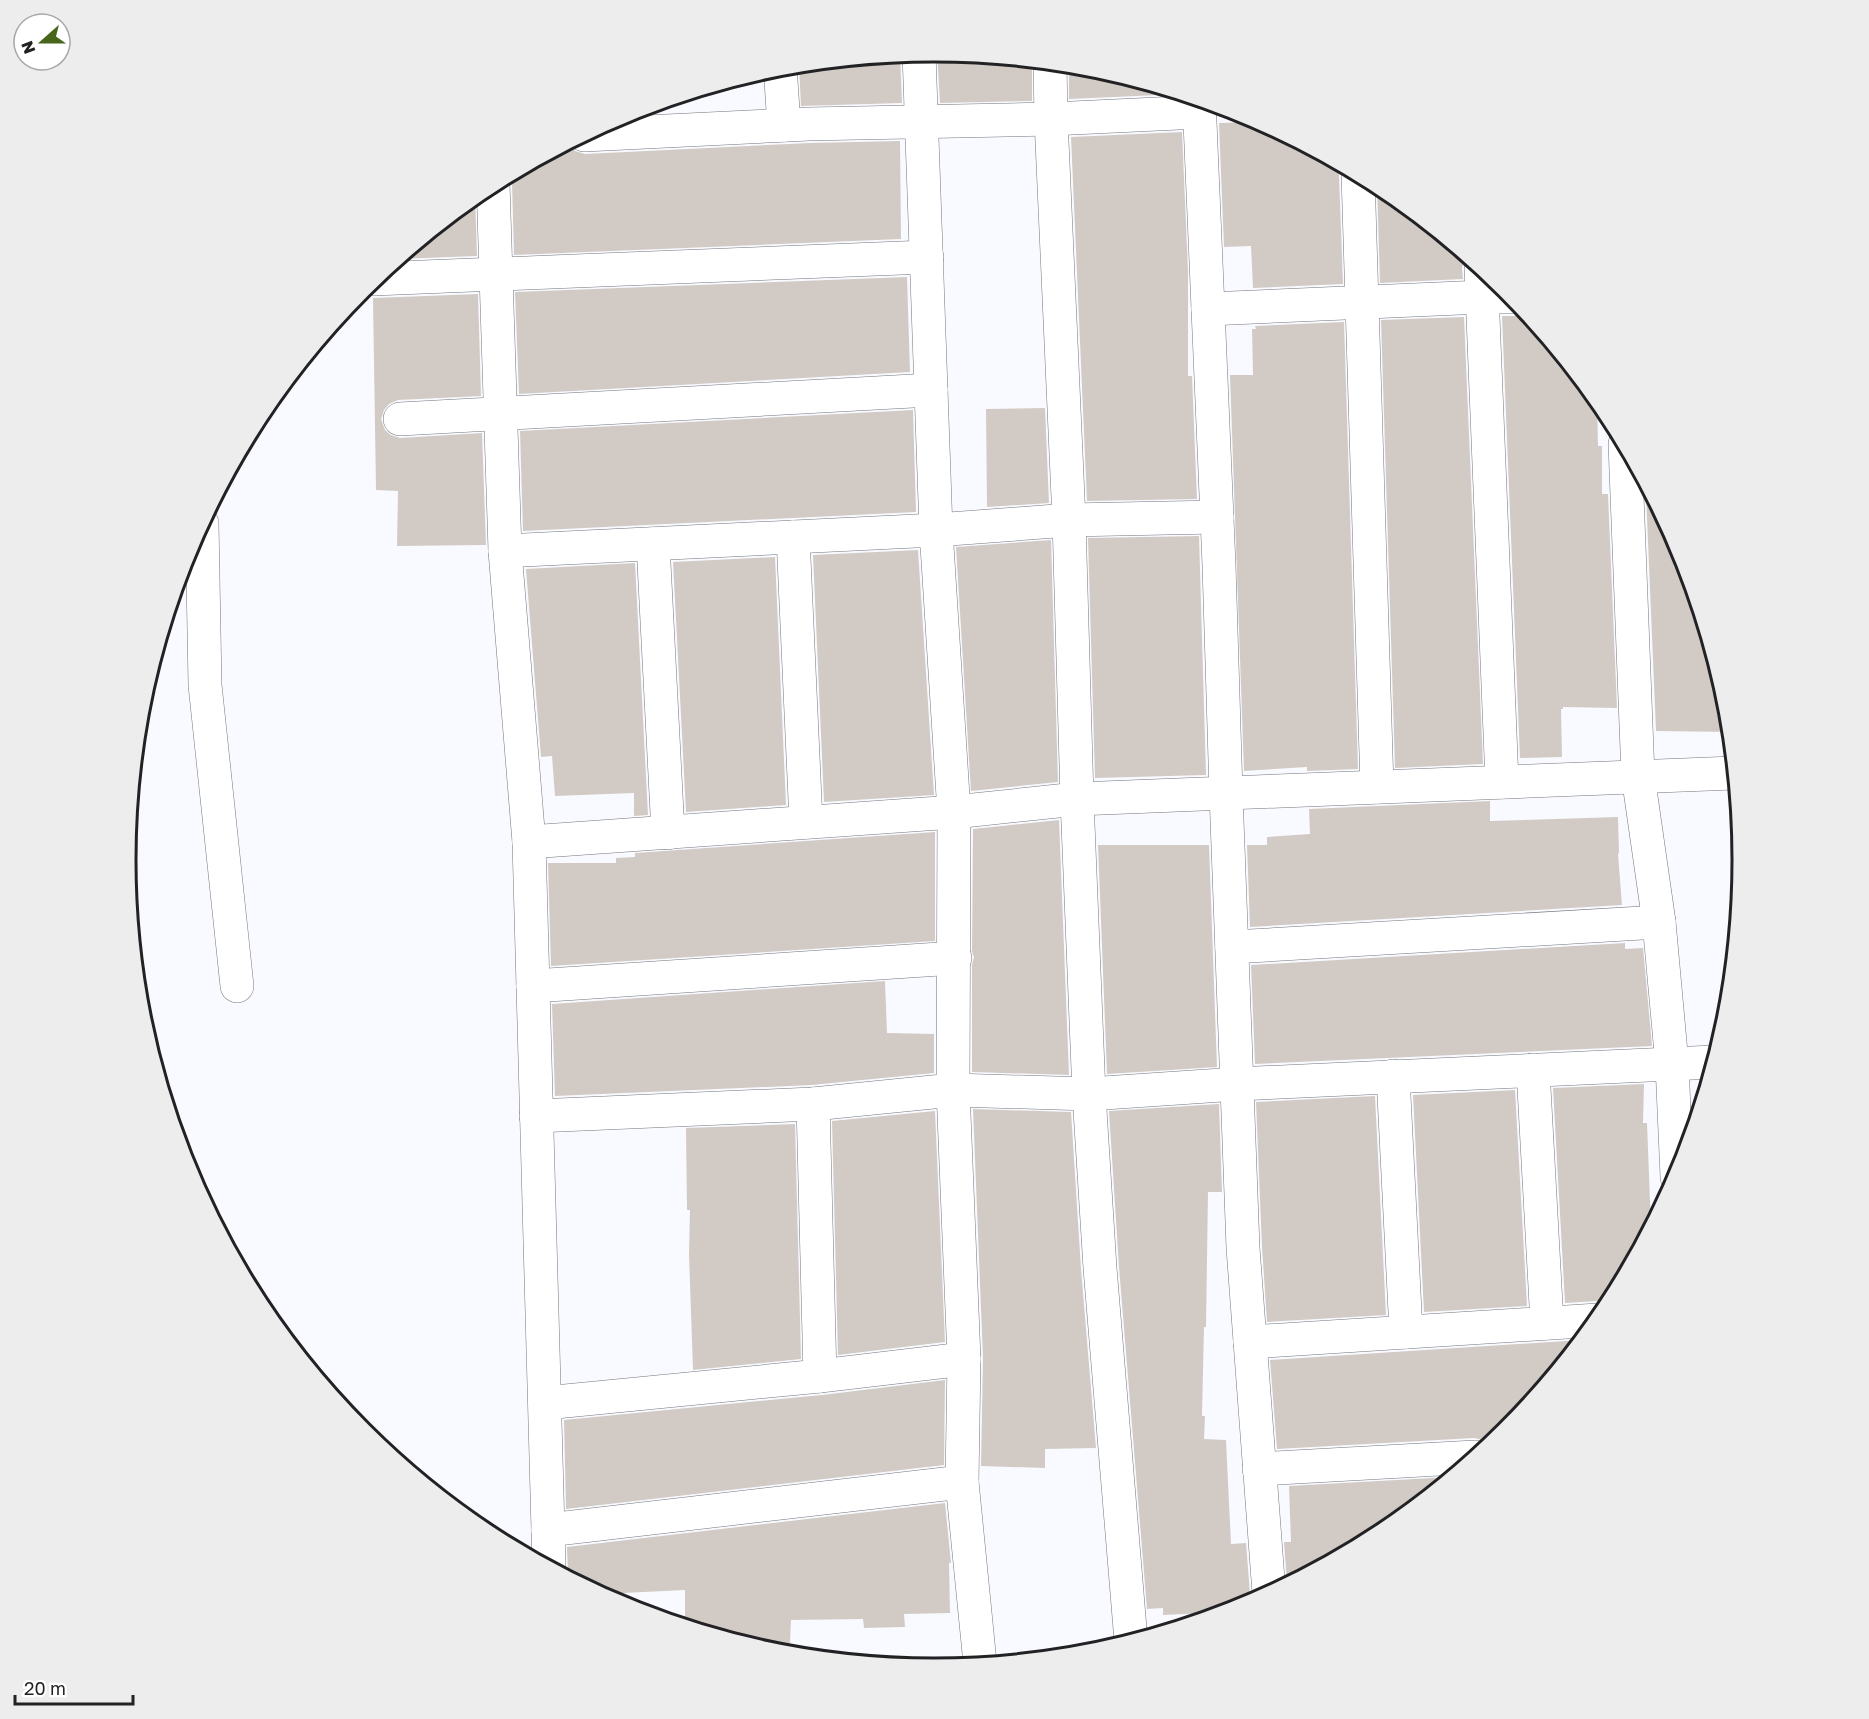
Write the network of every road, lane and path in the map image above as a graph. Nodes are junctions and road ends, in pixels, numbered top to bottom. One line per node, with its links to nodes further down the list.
1 (919, 62): 8 (street)
2 (1050, 70): 6 (street)
3 (781, 77): 9 (street)
4 (1195, 105): 6 (street)
5 (1199, 107): 18 (street)
6 (1051, 119): 8 (street); 24 (street)
7 (637, 121): 9 (street)
8 (922, 121): 9 (street); 12 (street)
9 (784, 125)
10 (1358, 183): 17 (street)
11 (493, 195): 13 (street)
12 (927, 257): 13 (street); 19 (street)
13 (496, 275): 14 (street); 20 (street)
14 (388, 279)
15 (1491, 287): 17 (street)
16 (1493, 290): 32 (street)
17 (1362, 302): 18 (street); 33 (street)
18 (1208, 309): 23 (street)
19 (931, 390): 20 (street); 25 (street)
20 (501, 414): 21 (street); 29 (street)
21 (400, 419)
22 (1626, 460): 31 (street)
23 (1217, 517): 24 (street); 34 (street)
24 (1068, 520): 25 (street); 35 (street)
25 (936, 530): 26 (street); 36 (street)
26 (793, 537): 28 (street); 37 (street)
27 (202, 543): 44 (street)
28 (653, 544): 29 (street); 38 (street)
29 (505, 551): 39 (street)
30 (1728, 772): 31 (street)
31 (1638, 776): 32 (street); 40 (street)
32 (1502, 782): 33 (street)
33 (1377, 787): 34 (street)
34 (1226, 793): 35 (street); 41 (street)
35 (1077, 800): 36 (street); 51 (street)
36 (954, 812): 37 (street); 42 (street)
37 (806, 822): 38 (street)
38 (668, 833): 39 (street)
39 (529, 842): 43 (street)
40 (1659, 922): 41 (street); 46 (street)
41 (1232, 947): 49 (street)
42 (955, 958): 43 (street); 50 (street)
43 (533, 986): 53 (street)
44 (237, 987)
45 (1706, 1062): 46 (street)
46 (1672, 1064): 47 (street); 54 (street)
47 (1533, 1070): 48 (street); 56 (street)
48 (1393, 1076): 49 (street); 57 (street)
49 (1237, 1084): 51 (street); 58 (street)
50 (953, 1090): 51 (street); 52 (street); 59 (street)
51 (1089, 1094): 68 (street)
52 (813, 1104): 53 (street); 60 (street)
53 (536, 1116): 61 (street)
54 (1676, 1154)
55 (1585, 1321): 56 (street)
56 (1547, 1323): 57 (street)
57 (1406, 1332): 58 (street)
58 (1250, 1342): 63 (street)
59 (964, 1359): 60 (street); 64 (street)
60 (820, 1377): 61 (street)
61 (545, 1403): 65 (street)
62 (1462, 1458): 63 (street)
63 (1259, 1469): 67 (street)
64 (962, 1482): 65 (street); 69 (street)
65 (548, 1530): 66 (street)
66 (549, 1558)
67 (1268, 1584)
68 (1130, 1633)
69 (979, 1656)

